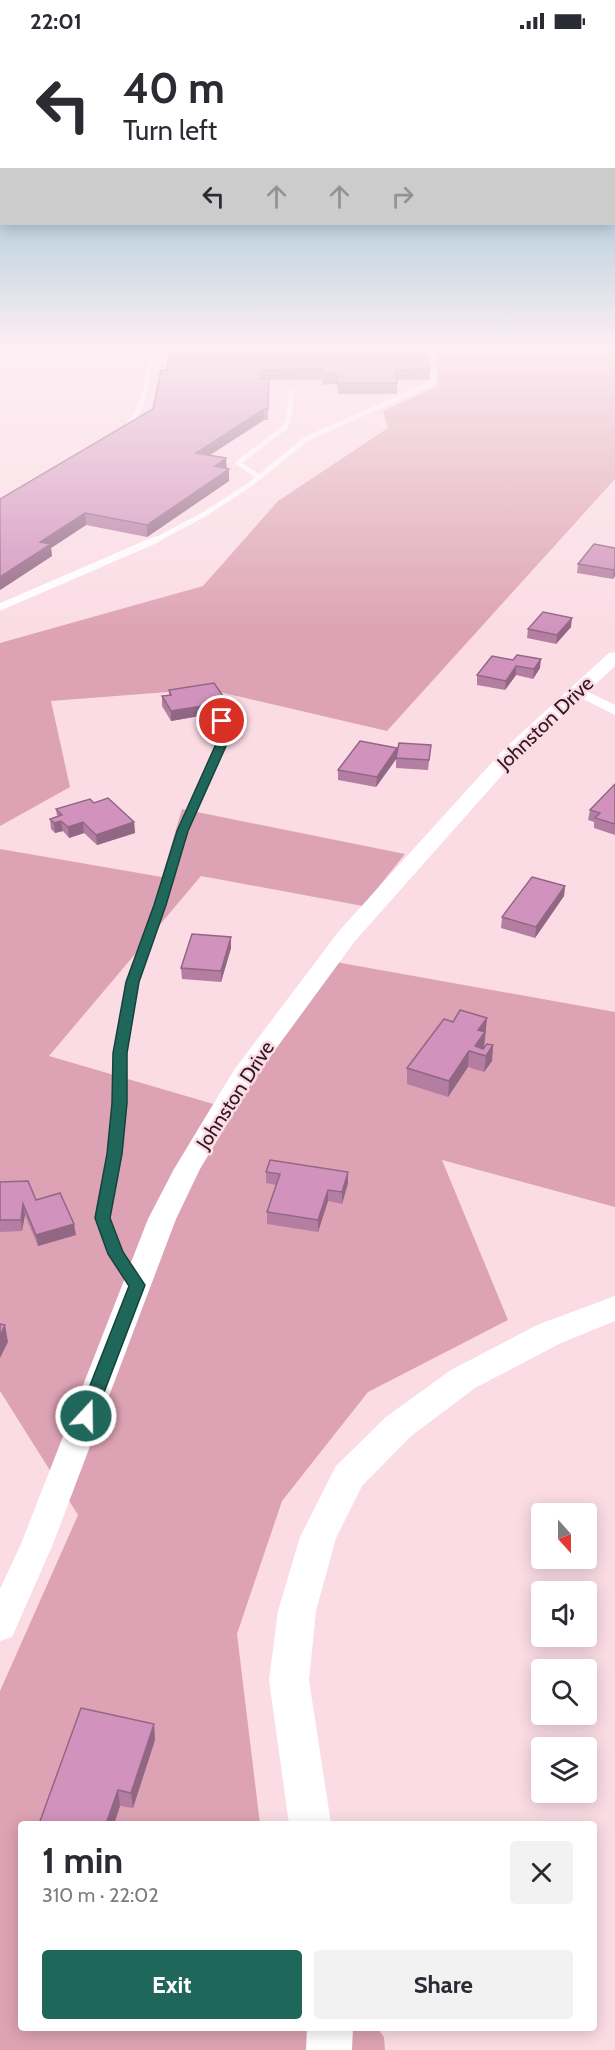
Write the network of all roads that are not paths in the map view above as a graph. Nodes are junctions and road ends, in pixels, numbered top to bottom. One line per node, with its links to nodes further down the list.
1 (265, 443): 3 (lane)
2 (301, 443): 3 (lane)
3 (259, 477): 4 (lane)
4 (0, 607)
5 (615, 657): 6 (street, Johnston Drive)
6 (578, 691): 7 (street); 9 (street, Johnston Drive)
7 (615, 711)
8 (222, 721): 9 (lane)
9 (137, 1285): 11 (street, Johnston Drive)
10 (615, 1308): 12 (main road)
11 (0, 1626)
12 (310, 1821)
13 (330, 2031): 14 (main road)
14 (329, 2050)

